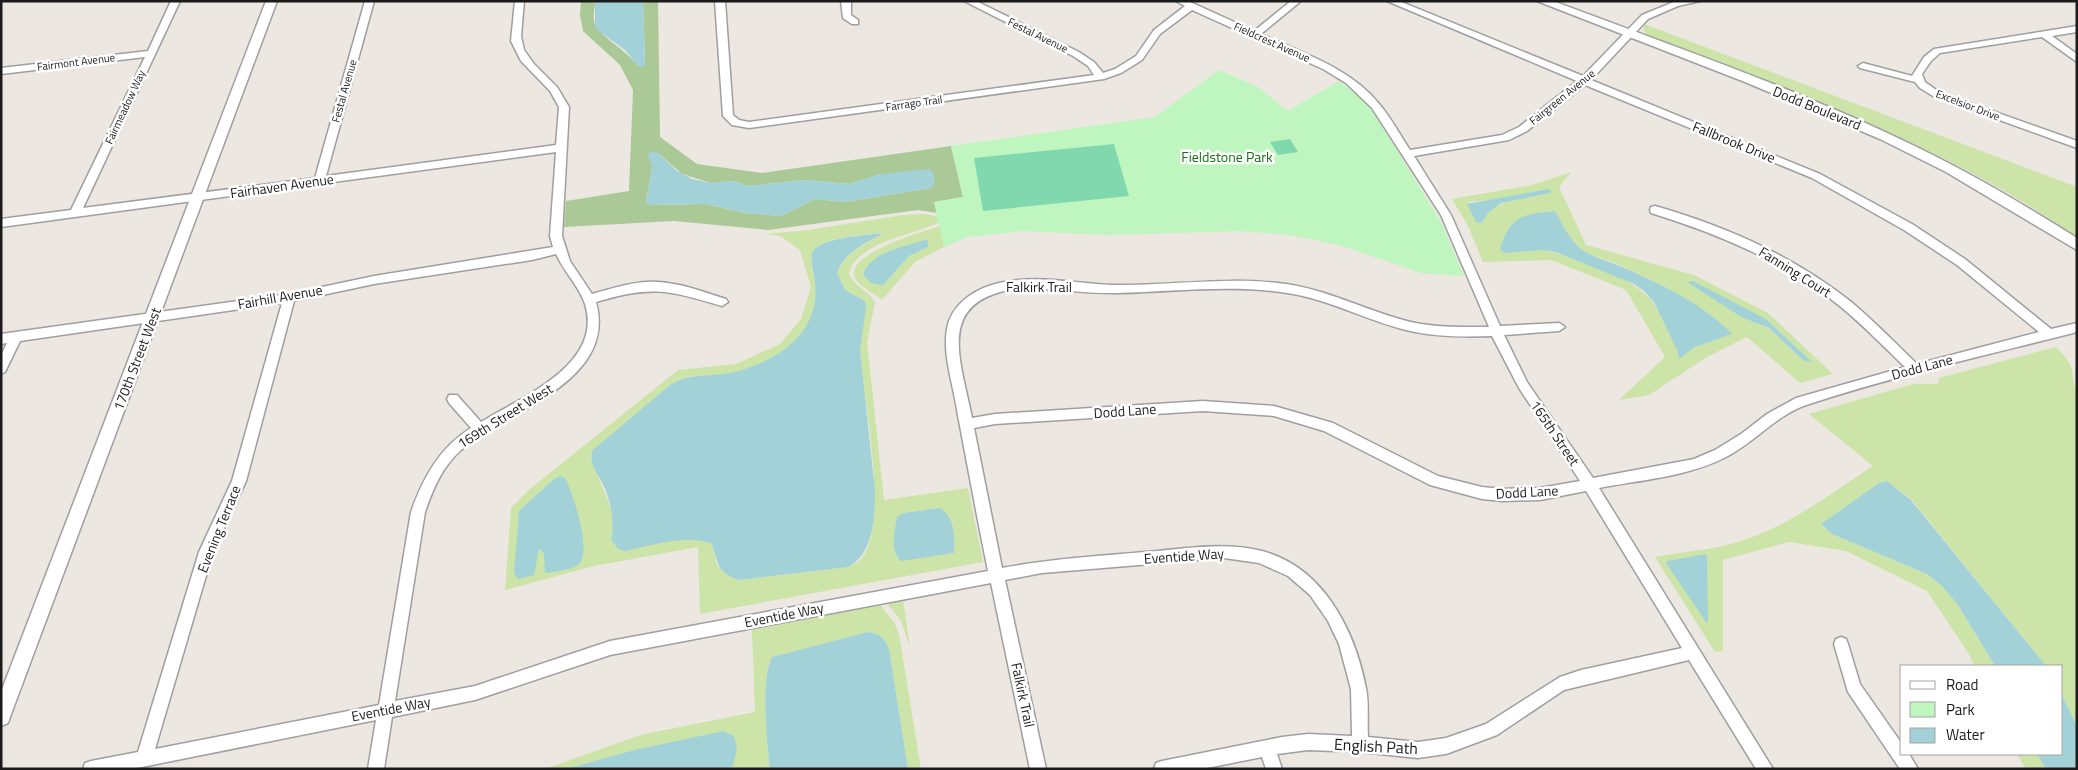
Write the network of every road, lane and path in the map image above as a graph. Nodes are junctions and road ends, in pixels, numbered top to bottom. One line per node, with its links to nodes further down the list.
1 (176, 1): 19 (street, Fairmeadow Way)
2 (272, 1): 31 (street, 170th Street West)
3 (370, 1): 30 (street, Festal Avenue)
4 (520, 1): 28 (street, 169th Street West)
5 (720, 1): 23 (street, Farrago Trail)
6 (846, 1): 14 (street)
7 (968, 1): 23 (street, Festal Avenue)
8 (1180, 1): 13 (street, Fieldcrest Avenue)
9 (1297, 1): 18 (street)
10 (1391, 1): 24 (street, Fallbrook Drive)
11 (1542, 1): 16 (street, Dodd Boulevard)
12 (1696, 1): 16 (street, Fairgreen Avenue)
13 (1191, 6): 18 (street, Fieldcrest Avenue); 23 (street, Farrago Trail)
14 (855, 22)
15 (2077, 30): 17 (street)
16 (1628, 34): 24 (street, Fairgreen Avenue); 35 (street, Dodd Boulevard)
17 (2044, 34): 20 (street); 25 (street)
18 (1254, 35): 26 (street, Fieldcrest Avenue)
19 (151, 53): 22 (street, Fairmont Avenue); 33 (street, Fairmeadow Way)
20 (2077, 59)
21 (1863, 66): 25 (street)
22 (1, 71)
23 (1101, 77)
24 (1585, 80): 29 (street, Fairgreen Avenue); 44 (street, Fallbrook Drive)
25 (1918, 80): 27 (street, Excelsior Drive)
26 (1360, 90): 29 (street, 165th Street)
27 (2077, 145)
28 (562, 148): 30 (street, Fairhaven Avenue); 36 (street, 169th Street West)
29 (1407, 154): 43 (street, 165th Street)
30 (319, 181): 31 (street, Fairhaven Avenue)
31 (198, 197): 33 (street, Fairhaven Avenue); 40 (street, 170th Street West)
32 (1655, 210): 48 (street, Fanning Court)
33 (75, 213): 34 (street, Fairhaven Avenue)
34 (1, 223)
35 (2077, 245)
36 (558, 250): 37 (street, Fairhill Avenue); 38 (street, 169th Street West)
37 (289, 298): 40 (street, Fairhill Avenue); 62 (street, Evening Terrace)
38 (591, 299): 39 (street); 51 (street, 169th Street West)
39 (722, 302)
40 (153, 317): 45 (street, Fairhill Avenue); 57 (street, 170th Street West)
41 (1559, 327): 43 (street, Falkirk Trail)
42 (2077, 327): 44 (street, Dodd Lane)
43 (1497, 330): 50 (street, Falkirk Trail); 52 (street, 165th Street)
44 (2049, 334): 48 (street, Dodd Lane)
45 (16, 336): 46 (street, Fairhill Avenue); 47 (street)
46 (1, 339)
47 (1, 369)
48 (1915, 369): 52 (street, Dodd Lane)
49 (453, 400): 51 (street)
50 (966, 424): 52 (street, Dodd Lane); 53 (street, Falkirk Trail)
51 (480, 430): 56 (street, 169th Street West)
52 (1589, 484): 55 (street, 165th Street)
53 (996, 575): 56 (street, Eventide Way); 58 (street, Eventide Way); 65 (street, Falkirk Trail)
54 (1841, 644): 60 (street)
55 (1693, 652): 58 (street, English Path); 68 (street, 165th Street)
56 (385, 710): 62 (street, Eventide Way); 64 (street, 169th Street West)
57 (1, 717)
58 (1360, 744): 59 (street, English Path)
59 (1267, 748): 66 (street, English Path); 67 (street)
60 (1900, 755)
61 (1900, 755): 69 (street)
62 (144, 758): 63 (street, Eventide Way)
63 (91, 769)
64 (376, 769)
65 (1038, 769)
66 (1162, 769)
67 (1274, 769)
68 (1765, 769)
69 (1910, 769)

